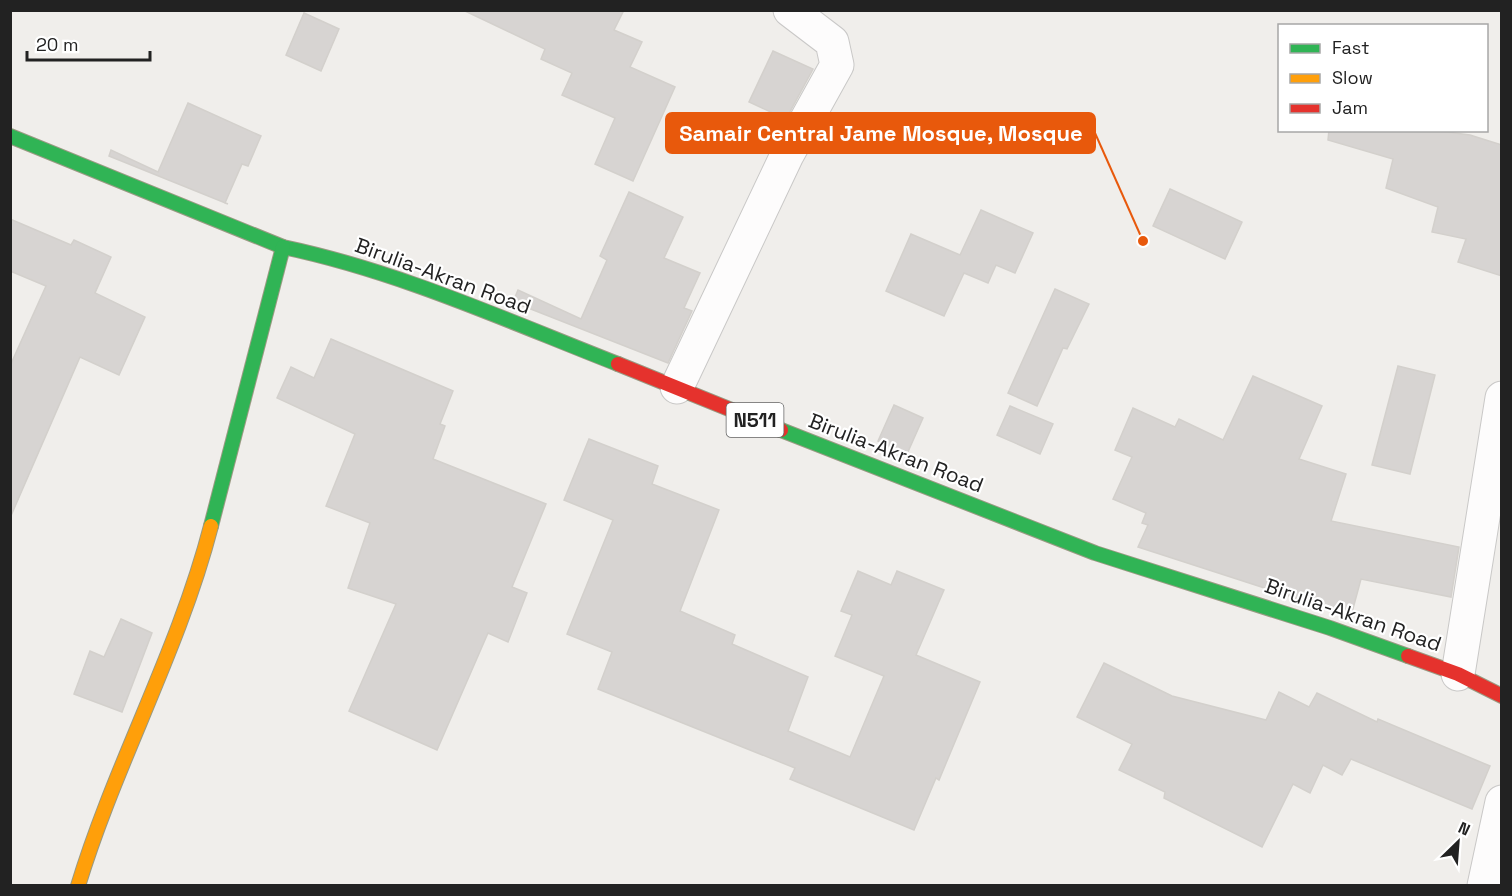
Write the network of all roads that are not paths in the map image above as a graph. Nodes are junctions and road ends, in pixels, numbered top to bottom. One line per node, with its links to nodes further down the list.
1 (790, 10): 4 (street)
2 (10, 136): 3 (main road, Birulia-Akran Road / N511)
3 (283, 247): 4 (main road, Birulia-Akran Road / N511); 9 (main road)
4 (677, 387): 6 (main road, Birulia-Akran Road / N511)
5 (1502, 398): 6 (street)
6 (1458, 674): 7 (main road, Birulia-Akran Road / N511)
7 (1502, 696)
8 (1502, 802): 10 (street)
9 (78, 885)
10 (1484, 885)

